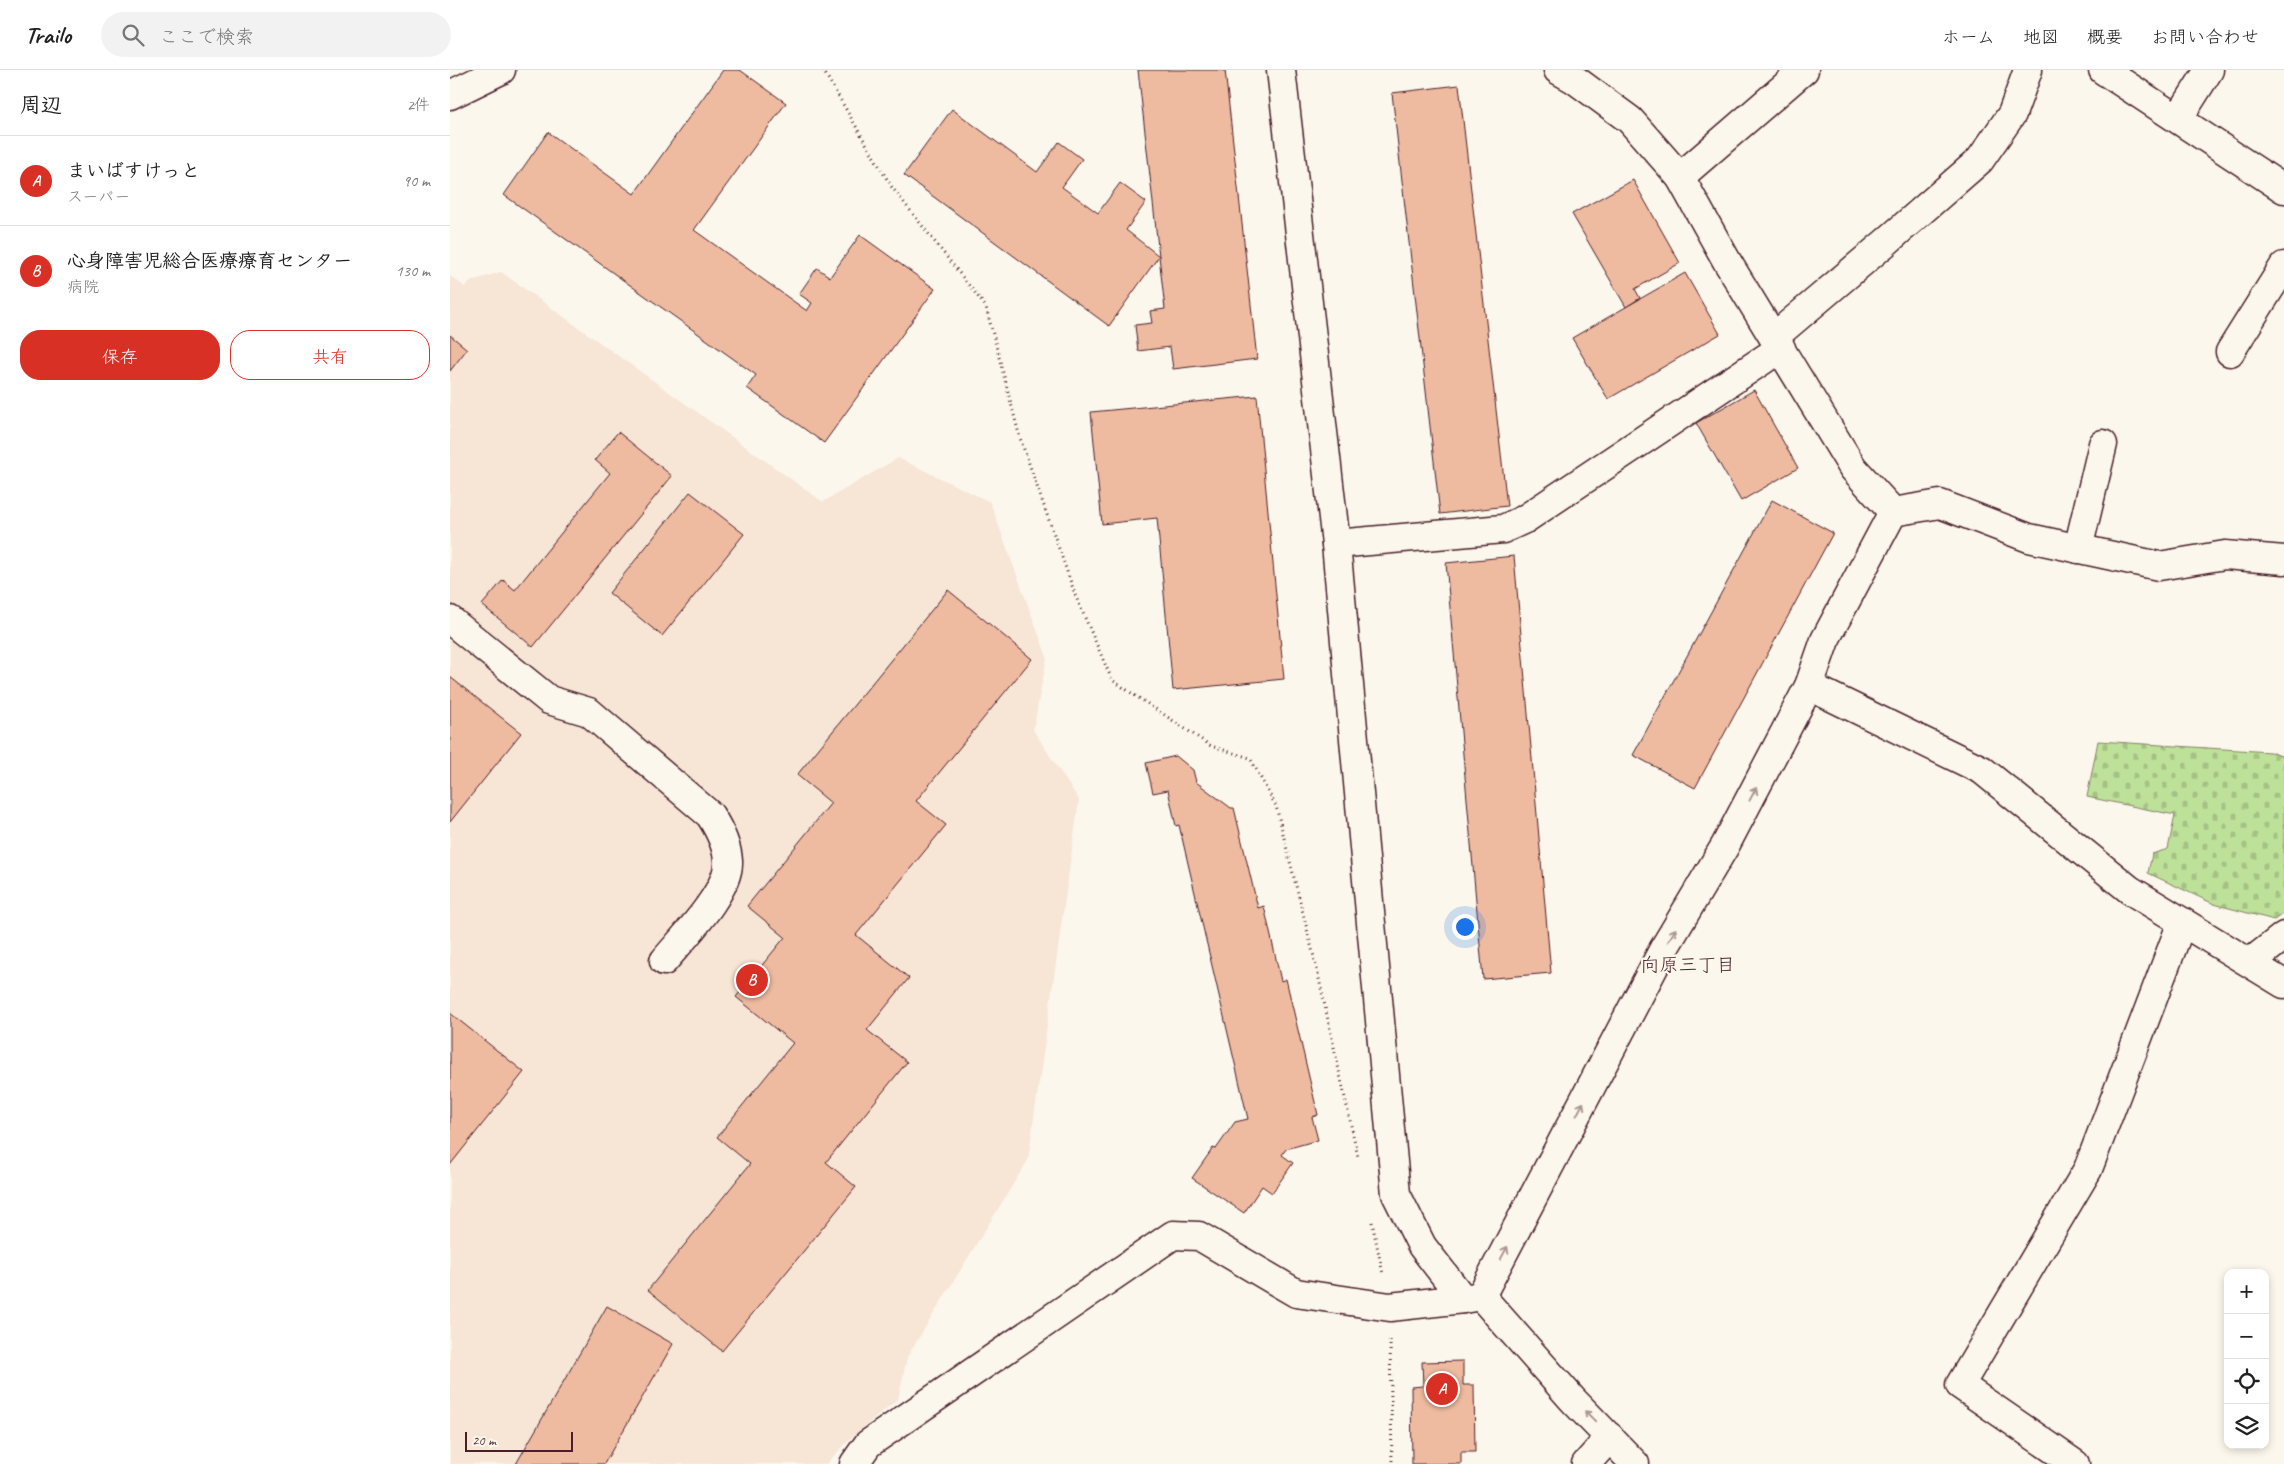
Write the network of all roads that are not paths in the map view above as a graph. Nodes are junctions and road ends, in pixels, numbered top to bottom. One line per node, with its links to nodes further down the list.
1 (501, 70): 8 (street)
2 (1281, 70): 17 (street)
3 (1804, 70): 10 (street)
4 (2028, 70): 13 (street)
5 (2103, 70): 9 (street)
6 (2209, 70): 9 (street)
7 (1572, 73): 10 (street)
8 (450, 95)
9 (2178, 119): 11 (street)
10 (1680, 177): 13 (street)
11 (2284, 189)
12 (2284, 266): 14 (street)
13 (1777, 342): 16 (street); 17 (street)
14 (2230, 352)
15 (2103, 444): 18 (street)
16 (1892, 512): 18 (street); 21 (street)
17 (1336, 544): 27 (street)
18 (2078, 549): 19 (street)
19 (2284, 560)
20 (450, 620): 24 (street)
21 (1809, 686): 22 (street); 27 (street, one-way to 21)
22 (2182, 922): 25 (street); 32 (street)
23 (2284, 936): 25 (street)
24 (664, 961)
25 (2250, 962): 26 (street)
26 (2284, 984)
27 (1472, 1297): 28 (street, one-way to 27); 29 (street)
28 (1610, 1437): 30 (street); 31 (street)
29 (854, 1464)
30 (1586, 1464)
31 (1636, 1464)
32 (2075, 1464)

